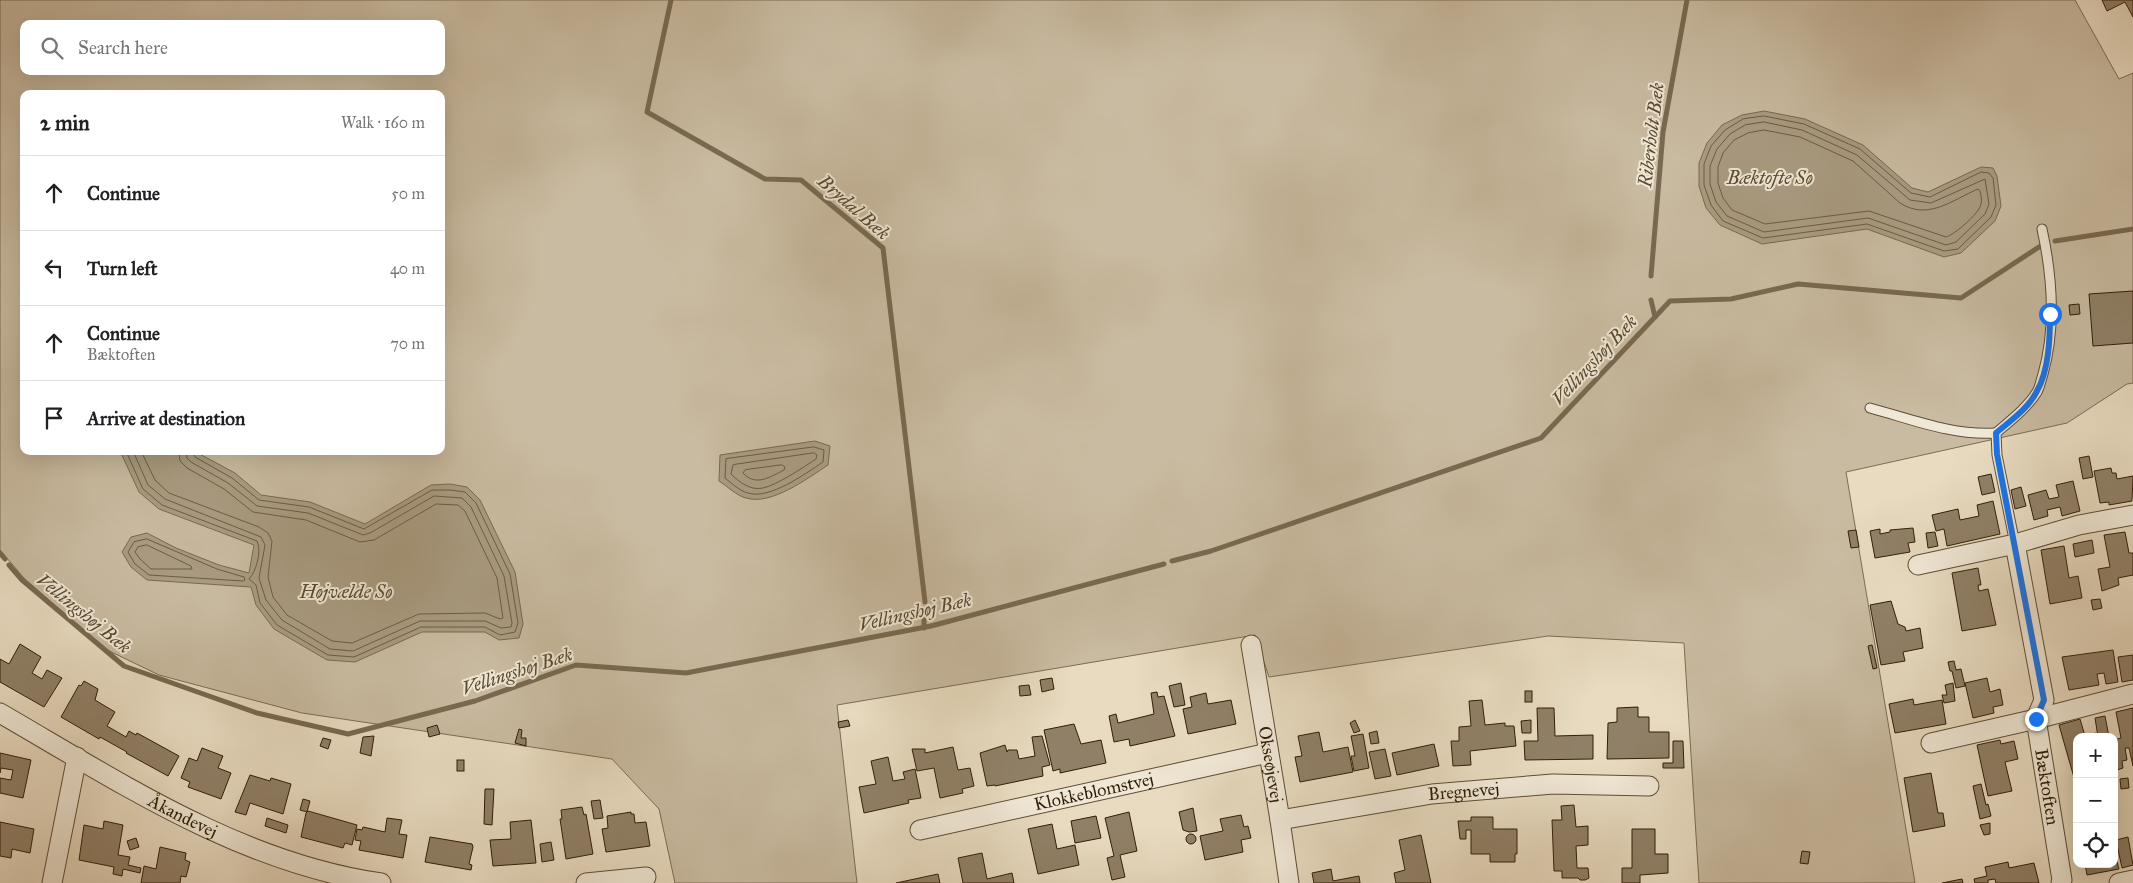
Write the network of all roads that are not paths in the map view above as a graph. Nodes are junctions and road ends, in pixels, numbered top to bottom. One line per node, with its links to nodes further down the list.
1 (2042, 229): 3 (lane)
2 (1870, 408): 3 (lane)
3 (1996, 433): 5 (lane)
4 (2133, 514): 5 (street)
5 (2015, 544): 6 (street); 10 (street, Bæktoften)
6 (1918, 565)
7 (1251, 645): 12 (street, Okseøjevej)
8 (2133, 694): 10 (street)
9 (0, 713): 13 (street, Åkandevej)
10 (2036, 719): 11 (street); 23 (street, Bæktoften)
11 (1931, 742)
12 (1268, 753): 15 (street, Okseøjevej); 16 (street, Klokkeblomstvej)
13 (77, 757): 19 (street); 20 (street, Åkandevej)
14 (1649, 786): 15 (street, Bregnevej)
15 (1280, 820): 22 (street, Okseøjevej)
16 (920, 830)
17 (646, 877): 21 (street)
18 (2133, 880): 24 (street)
19 (52, 883)
20 (381, 883)
21 (586, 883)
22 (1288, 883)
23 (2061, 883)
24 (2119, 883)

